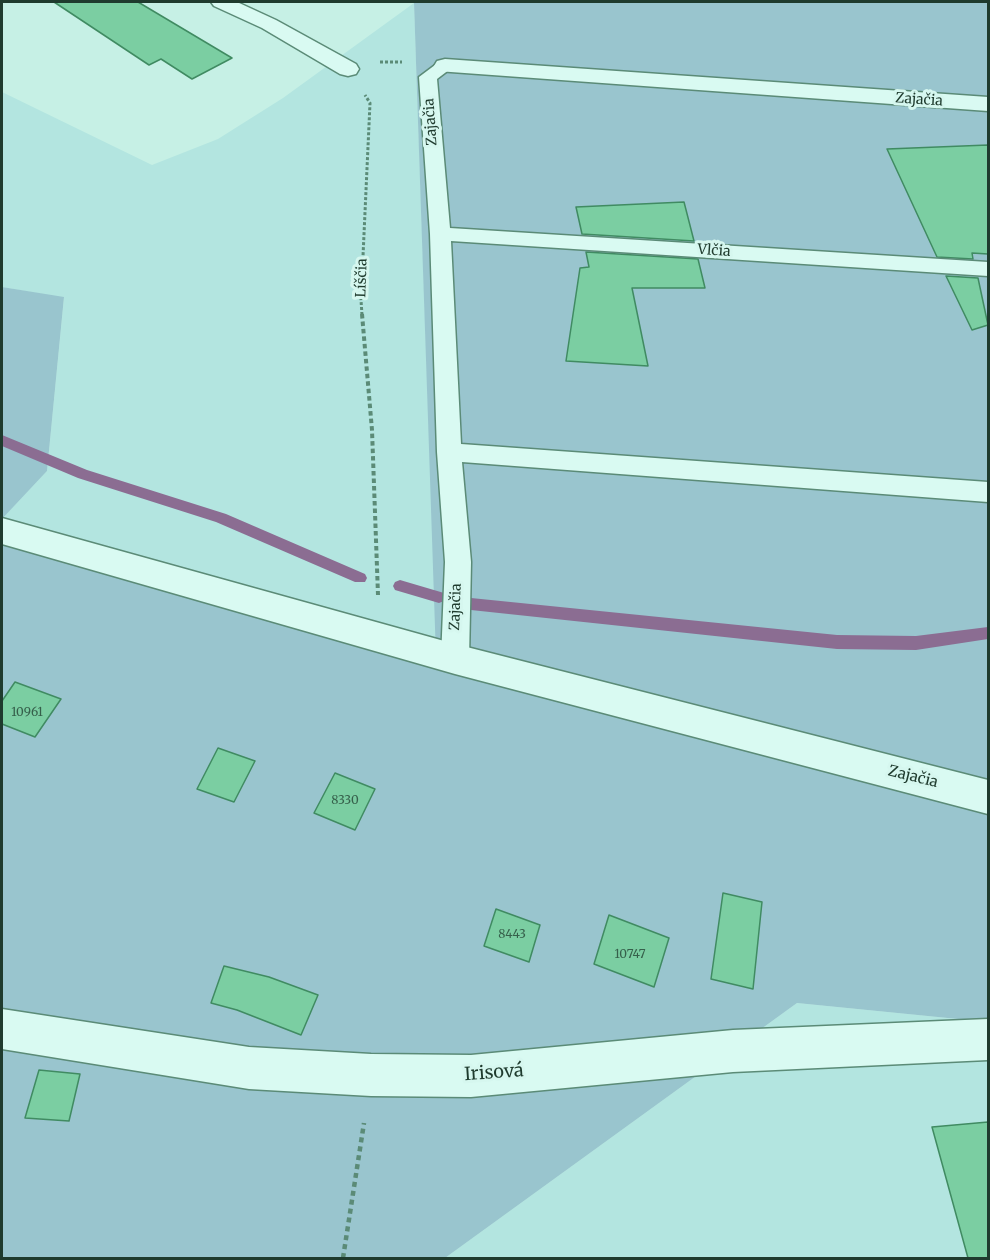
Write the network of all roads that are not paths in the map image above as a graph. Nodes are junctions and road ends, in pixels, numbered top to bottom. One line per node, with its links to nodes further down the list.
1 (221, 2): 3 (street)
2 (445, 66): 4 (street, Zajačia); 5 (lane, Zajačia)
3 (348, 69)
4 (988, 104)
5 (440, 234): 6 (lane, Vlčia); 7 (lane, Zajačia)
6 (988, 269)
7 (449, 452): 8 (lane); 10 (lane, Zajačia)
8 (988, 492)
9 (2, 531): 10 (street, Zajačia)
10 (455, 659): 11 (street, Zajačia)
11 (988, 797)
12 (2, 1029): 13 (street, Irisová)
13 (988, 1040)

